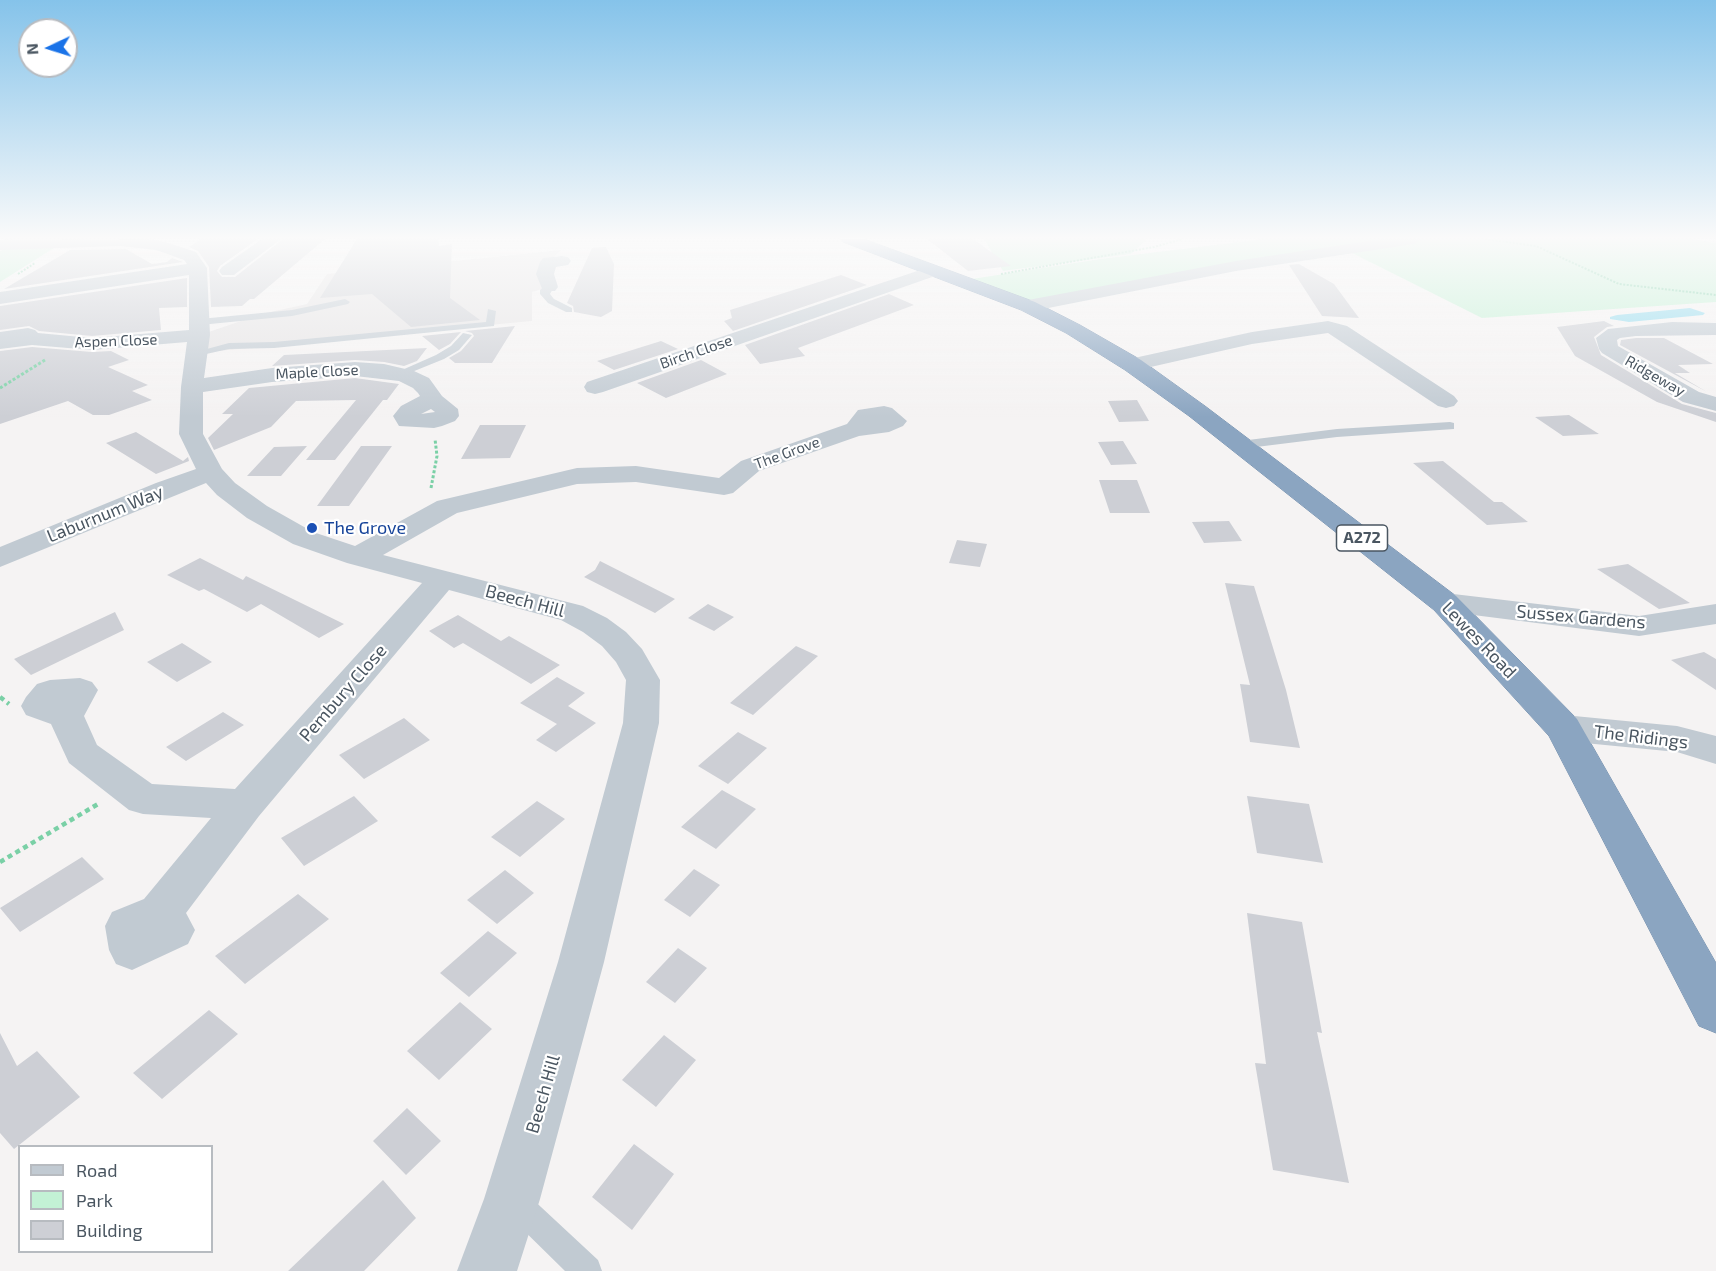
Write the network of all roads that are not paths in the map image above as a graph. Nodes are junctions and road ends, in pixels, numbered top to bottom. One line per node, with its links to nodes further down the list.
1 (207, 298): 12 (street, Beech Hill)
2 (549, 298): 8 (lane)
3 (876, 298): 17 (street, Birch Close)
4 (1007, 298): 7 (highway, Lewes Road / A272)
5 (1067, 298): 7 (street)
6 (345, 302): 12 (lane)
7 (1028, 306): 14 (highway, Lewes Road / A272)
8 (569, 310)
9 (490, 311): 12 (lane)
10 (1716, 329): 19 (street, Ridgeway)
11 (467, 335): 15 (lane)
12 (199, 336): 13 (street, Aspen Close); 16 (street, Beech Hill)
13 (32, 339)
14 (1132, 365): 18 (street); 23 (highway, Lewes Road / A272)
15 (398, 374): 16 (street, Maple Close); 20 (street, Maple Close)
16 (192, 387): 24 (street, Beech Hill)
17 (596, 387)
18 (1446, 401)
19 (1716, 404)
20 (433, 410)
21 (1450, 426): 23 (lane)
22 (856, 429): 25 (street, The Grove)
23 (1240, 445): 28 (highway, Lewes Road / A272)
24 (211, 473): 25 (street, Beech Hill); 26 (street, Laburnum Way)
25 (357, 557): 27 (street, Beech Hill)
26 (0, 558)
27 (441, 581): 33 (street, Pembury Close); 36 (street, Beech Hill)
28 (1445, 603): 29 (street, Sussex Gardens); 31 (highway, Lewes Road / A272)
29 (1716, 614)
30 (66, 716): 33 (street)
31 (1564, 728): 32 (street, The Ridings); 35 (highway, Lewes Road / A272)
32 (1716, 750)
33 (245, 805): 34 (street, Pembury Close)
34 (160, 912)
35 (1716, 1010)
36 (512, 1199): 37 (street, Beech Hill); 38 (lane)
37 (487, 1271)
38 (587, 1271)

